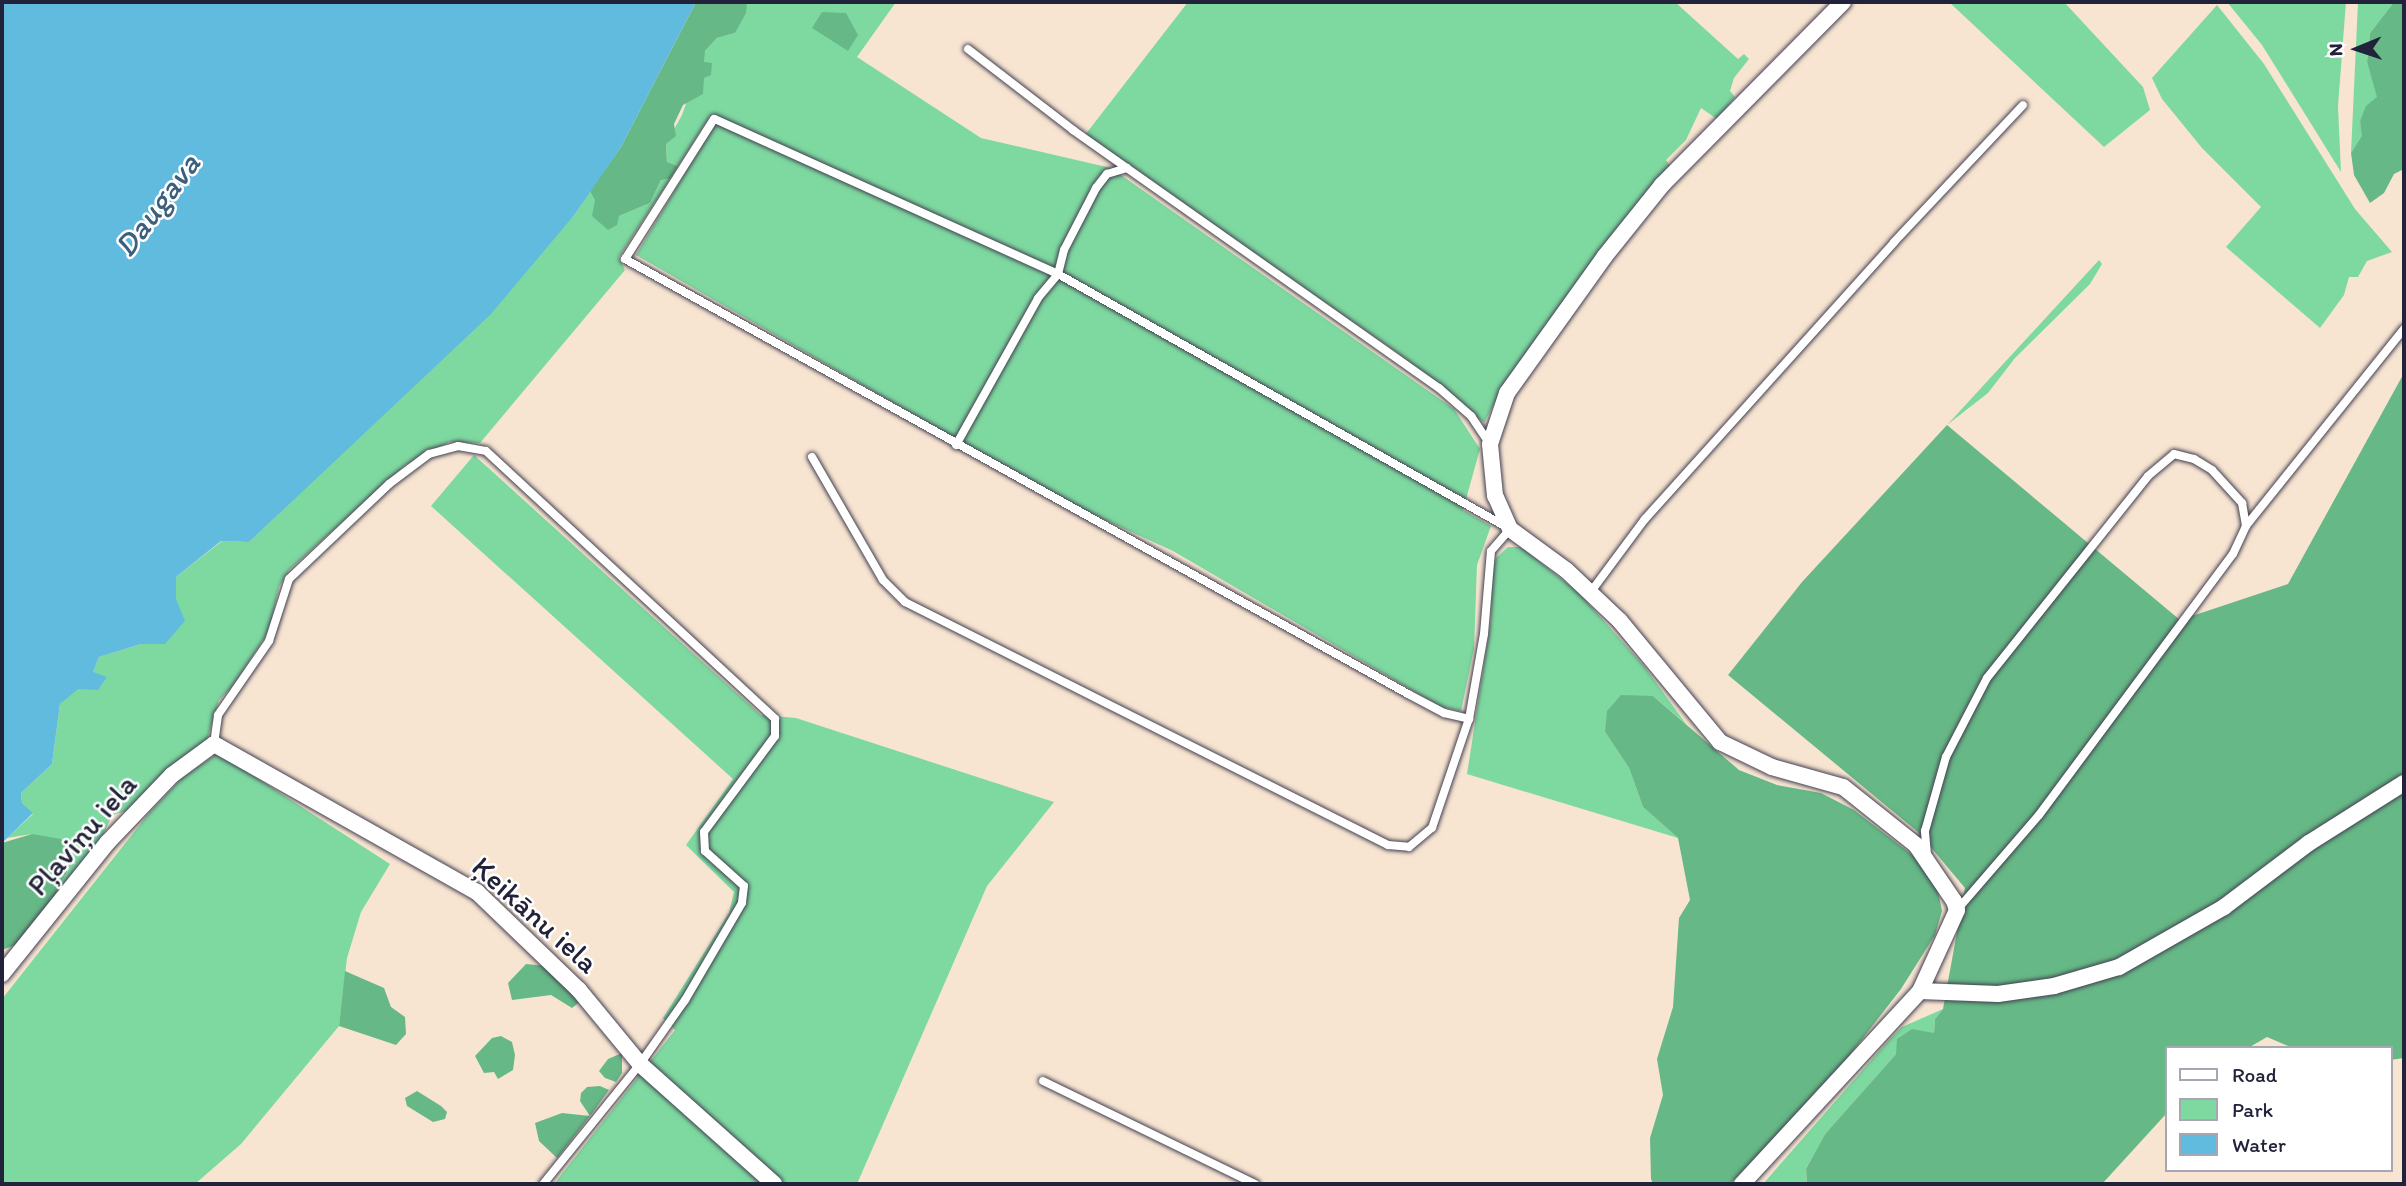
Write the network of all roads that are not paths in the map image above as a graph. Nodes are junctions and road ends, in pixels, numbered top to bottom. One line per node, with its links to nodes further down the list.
1 (1843, 2): 7 (street)
2 (968, 49): 4 (lane)
3 (2024, 106): 12 (lane)
4 (1128, 168): 5 (lane); 7 (lane)
5 (1058, 274): 8 (lane); 8 (lane); 11 (lane)
6 (2404, 329): 10 (lane)
7 (1490, 444): 11 (street)
8 (956, 445): 13 (lane)
9 (813, 457): 13 (lane)
10 (2246, 526): 16 (lane); 17 (lane)
11 (1510, 528): 12 (street); 13 (lane)
12 (1590, 593): 16 (street)
13 (1469, 719)
14 (214, 744): 18 (street, Pļaviņu iela); 20 (street, Ķeikānu iela); 20 (lane)
15 (2404, 783): 19 (street)
16 (1927, 859): 17 (street)
17 (1957, 910): 19 (street)
18 (2, 974)
19 (1920, 991): 25 (street)
20 (640, 1064): 22 (lane); 23 (street, Ķeikānu iela)
21 (1043, 1081): 24 (lane)
22 (543, 1184)
23 (774, 1184)
24 (1255, 1184)
25 (1742, 1184)

